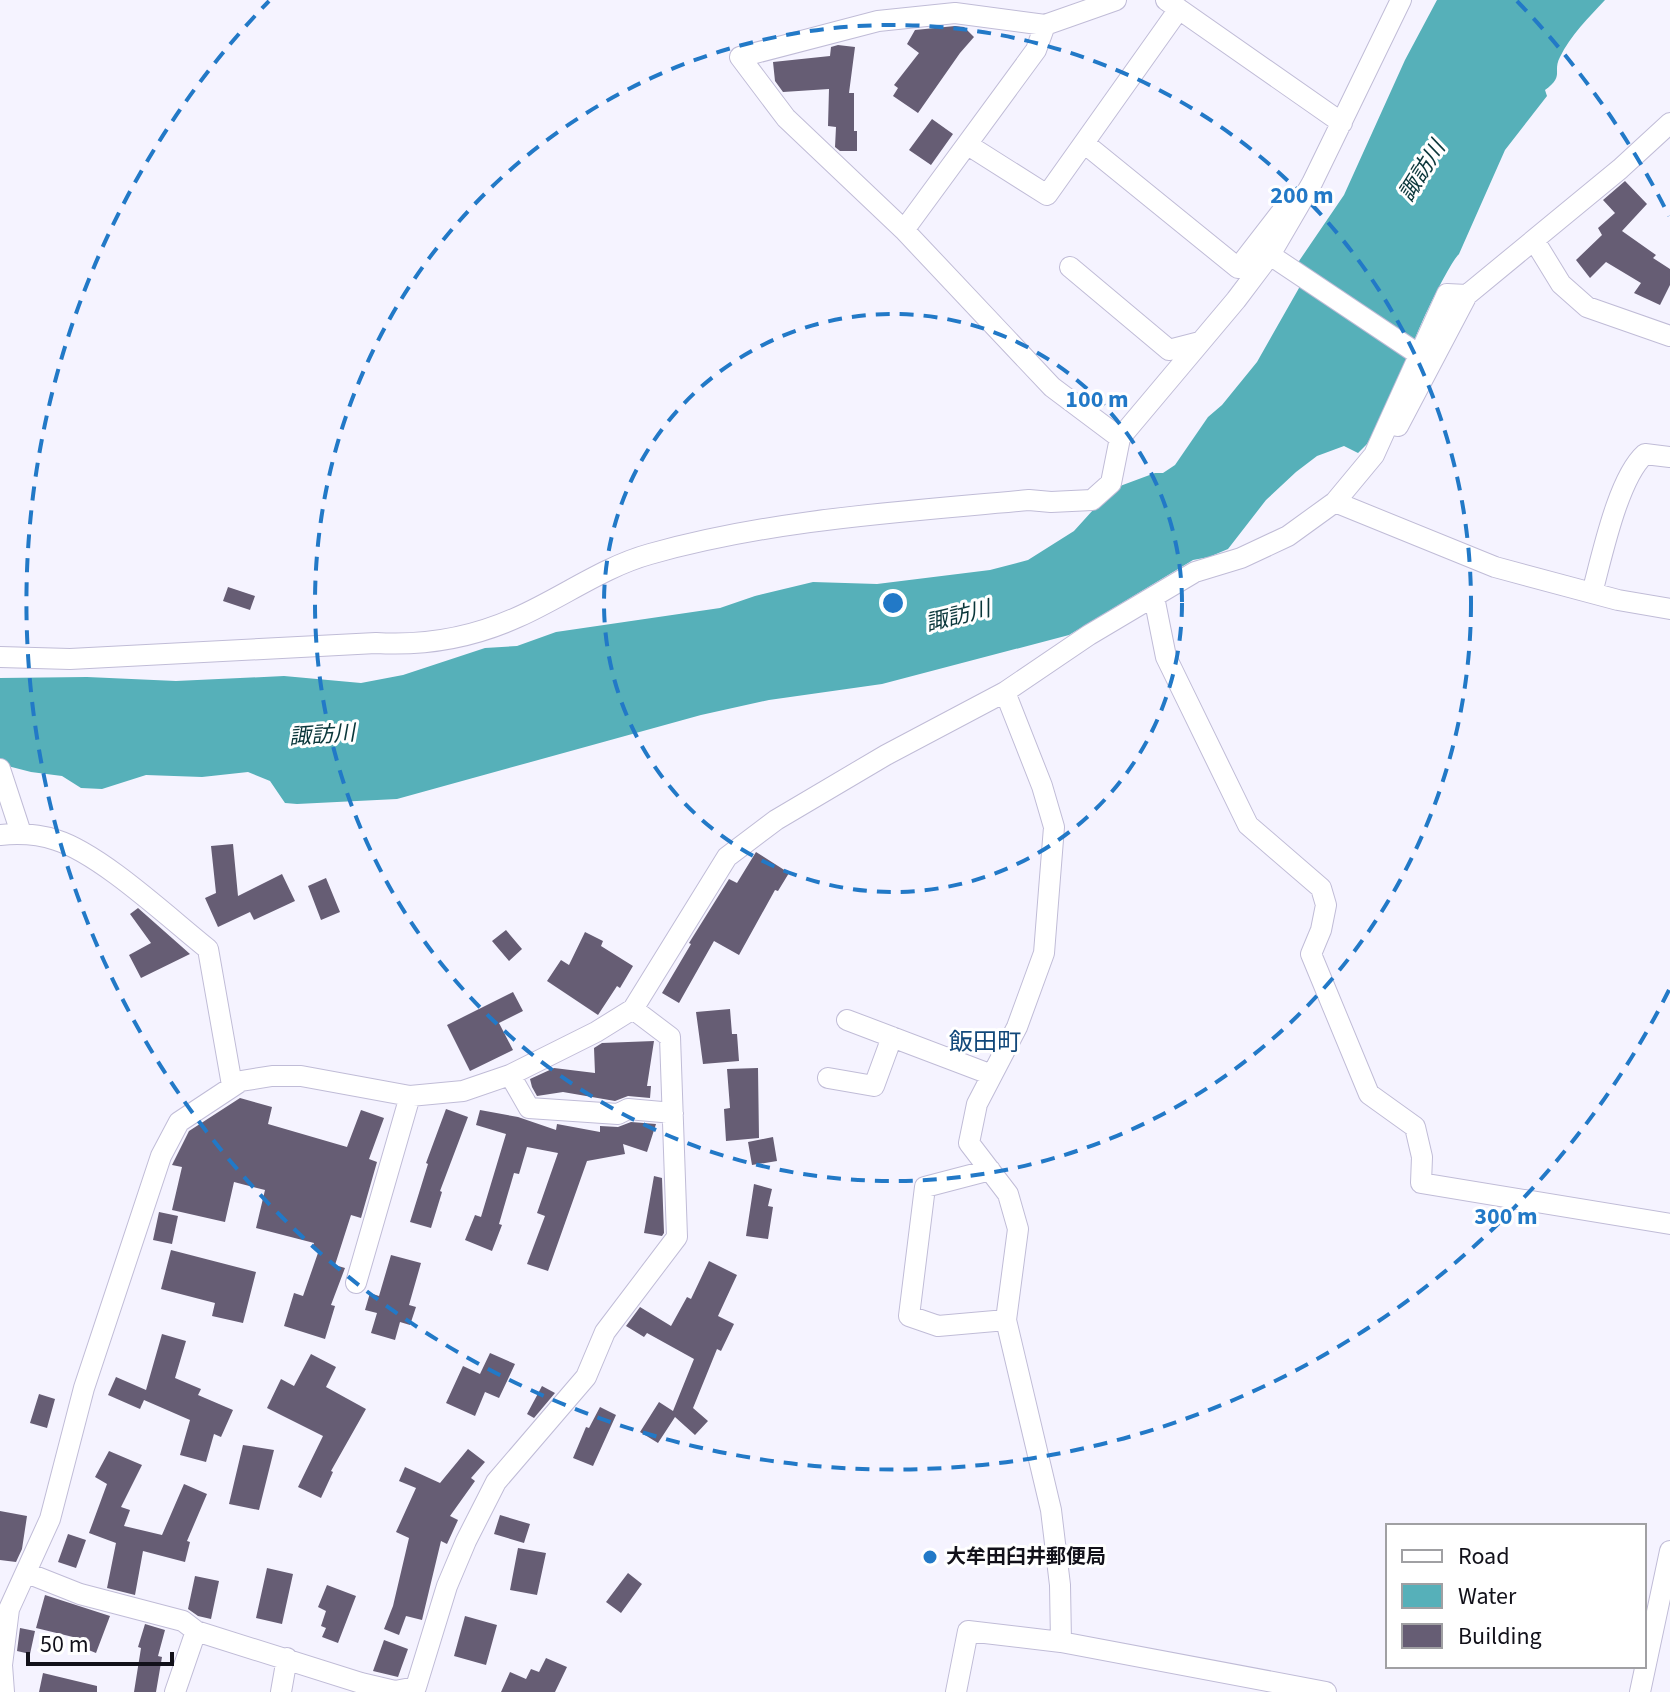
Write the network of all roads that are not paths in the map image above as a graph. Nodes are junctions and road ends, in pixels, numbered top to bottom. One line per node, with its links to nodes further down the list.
1 (1116, 0): 4 (street)
2 (1401, 0): 5 (street)
3 (1173, 5): 5 (street); 7 (street)
4 (1045, 25): 8 (street); 10 (street)
5 (1342, 123): 9 (street)
6 (1670, 123): 11 (street)
7 (1084, 143): 8 (street); 9 (street)
8 (968, 145): 10 (street)
9 (1299, 205): 12 (street)
10 (904, 230): 18 (street)
11 (1534, 240): 14 (street); 15 (street)
12 (1273, 258): 16 (street); 17 (street)
13 (1070, 267): 16 (street)
14 (1467, 295): 17 (street); 19 (street)
15 (1670, 336)
16 (1200, 342): 18 (street)
17 (1415, 353): 19 (street)
18 (1120, 438): 25 (street)
19 (1374, 455): 21 (street)
20 (1670, 457): 22 (street)
21 (1335, 502): 22 (street); 23 (street)
22 (1592, 593): 24 (street)
23 (1154, 597): 26 (street); 39 (street)
24 (1670, 609)
25 (0, 657)
26 (1005, 692): 29 (street); 33 (street)
27 (0, 769): 28 (street)
28 (12, 828): 35 (street)
29 (633, 1009): 32 (street); 37 (street)
30 (847, 1020): 31 (street)
31 (892, 1037): 33 (street); 34 (street)
32 (510, 1075): 36 (street); 37 (street)
33 (992, 1075): 38 (street)
34 (828, 1078)
35 (232, 1085): 36 (street); 43 (street)
36 (410, 1096): 40 (street)
37 (673, 1113): 46 (street)
38 (990, 1170): 41 (street); 41 (street)
39 (1670, 1224)
40 (356, 1283)
41 (1006, 1320): 45 (street)
42 (1670, 1551): 47 (street)
43 (27, 1573): 44 (street); 50 (street)
44 (196, 1631): 46 (street); 51 (street)
45 (1061, 1642): 49 (street); 53 (street)
46 (287, 1658): 52 (street)
47 (1646, 1664)
48 (1645, 1668): 55 (street)
49 (1286, 1689): 54 (street)
50 (4, 1692)
51 (175, 1692)
52 (281, 1692)
53 (956, 1692)
54 (1326, 1692)
55 (1640, 1692)

